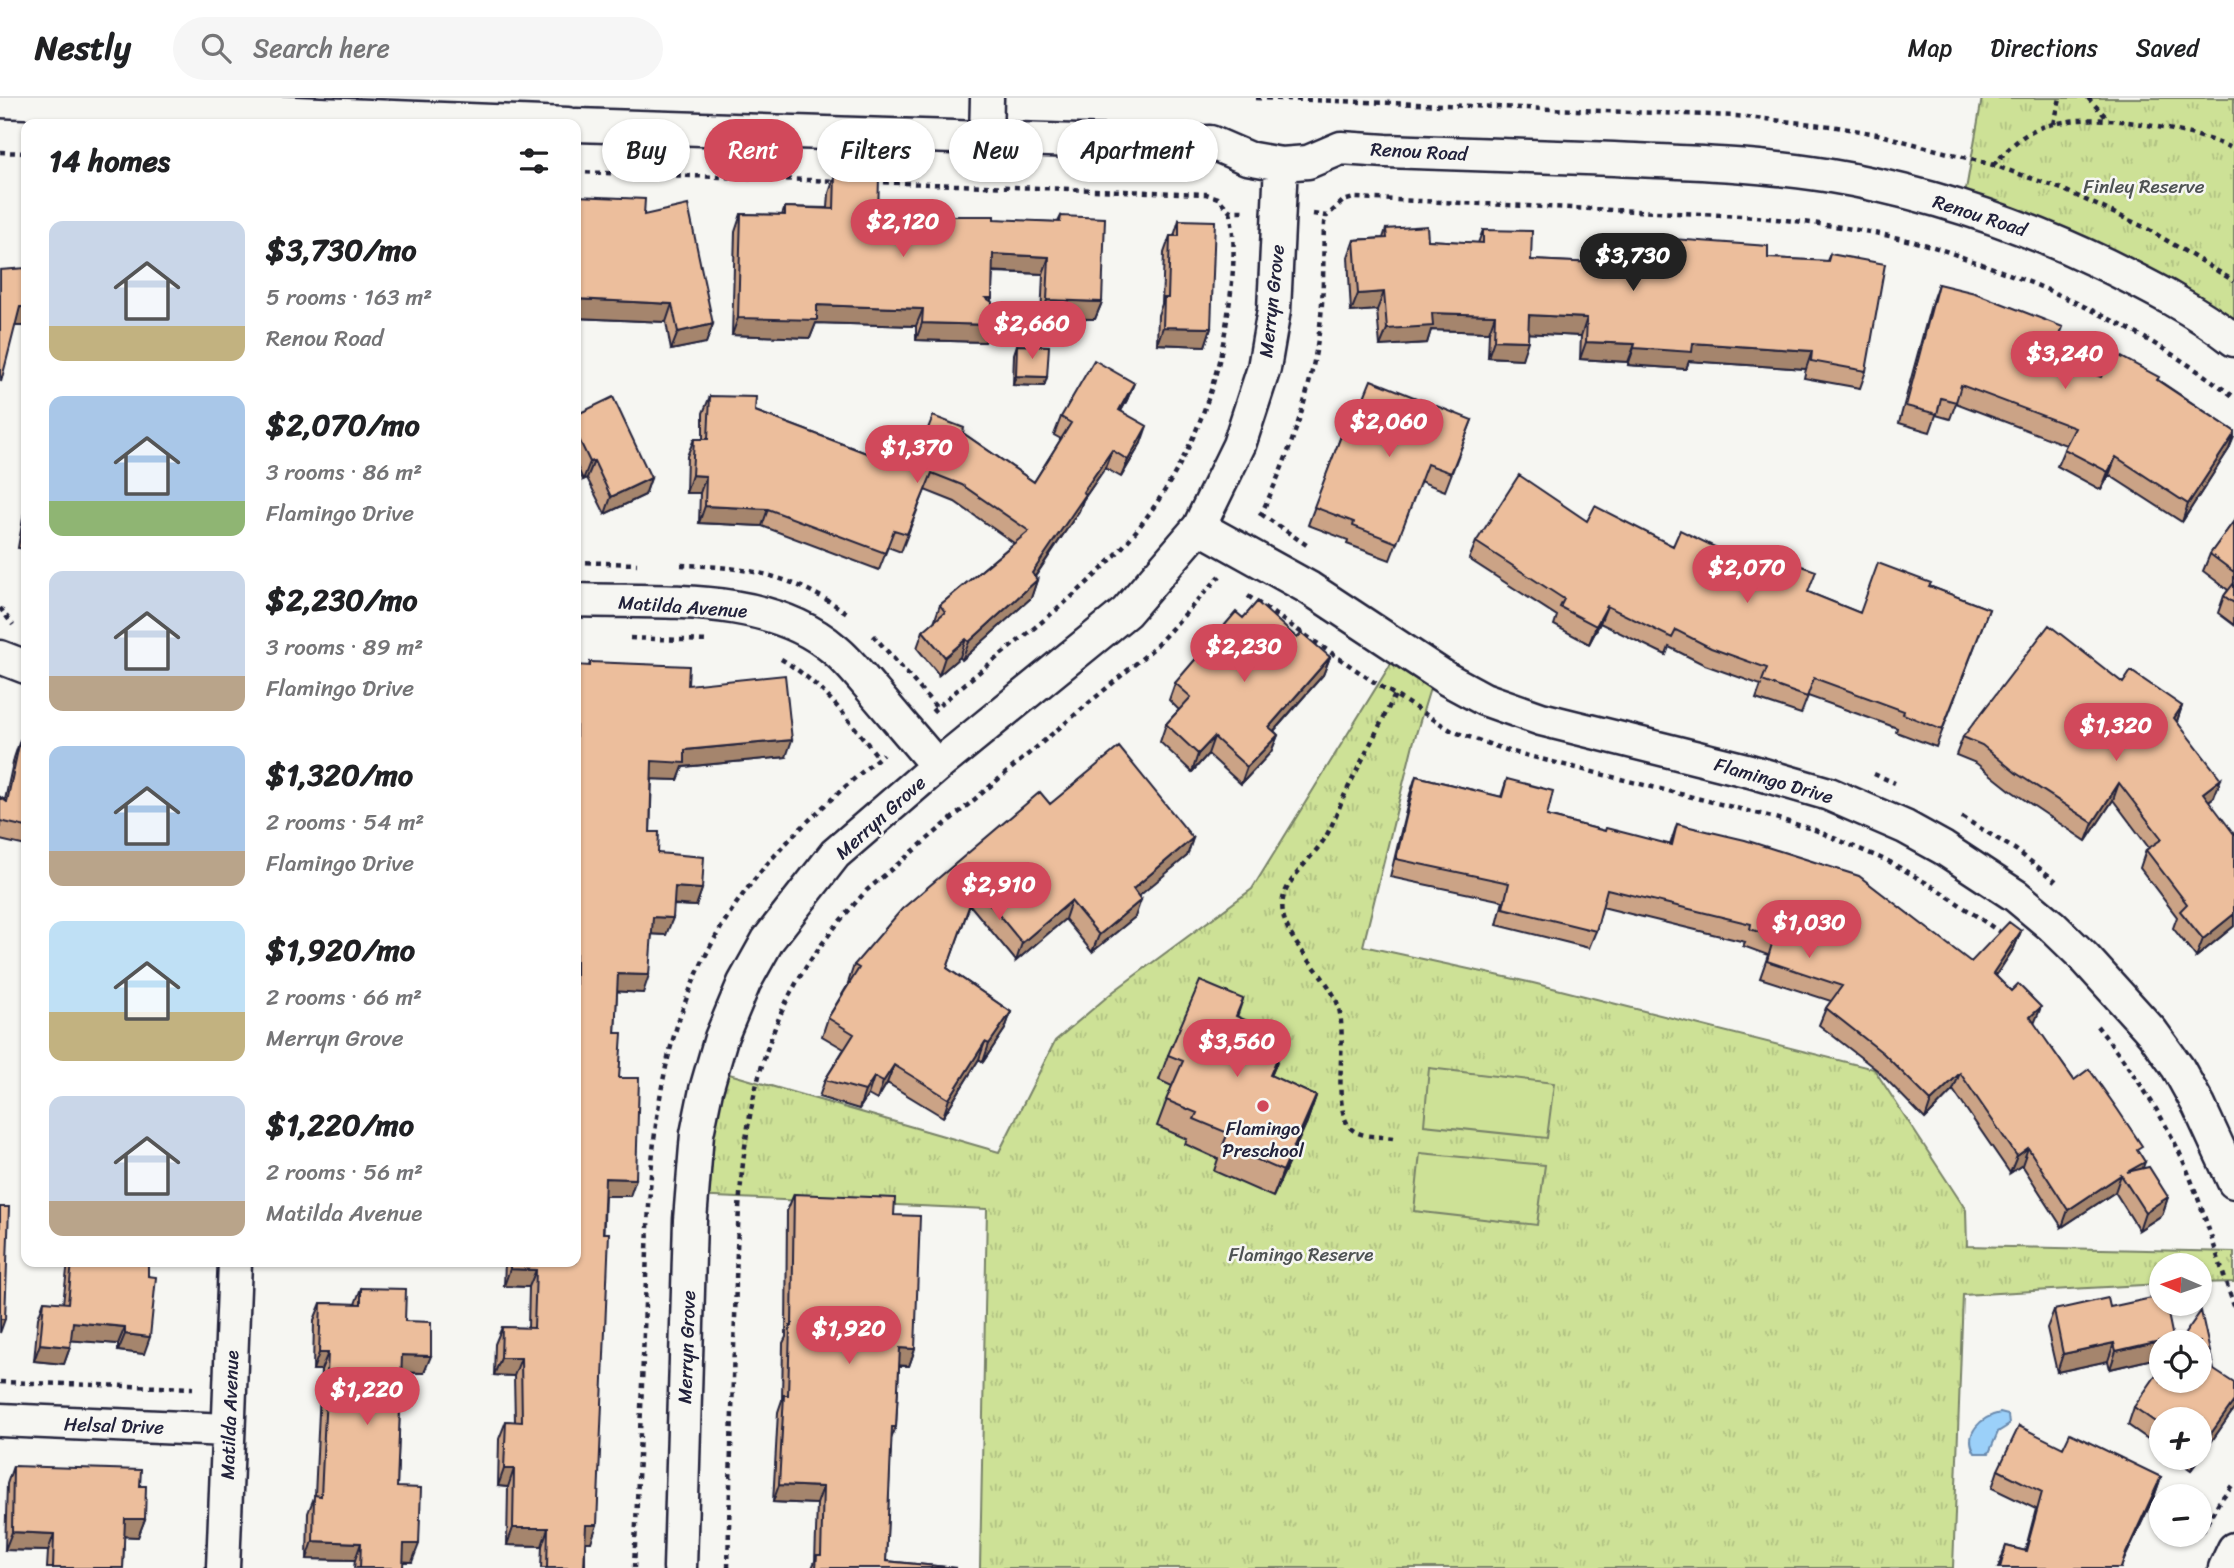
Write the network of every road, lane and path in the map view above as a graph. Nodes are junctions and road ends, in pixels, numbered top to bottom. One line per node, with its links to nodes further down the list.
1 (987, 98): 6 (street)
2 (2060, 98): 9 (path)
3 (2088, 98): 7 (path)
4 (0, 101): 5 (street)
5 (445, 119)
6 (986, 119)
7 (2108, 120): 9 (path); 12 (path)
8 (581, 124): 10 (street, Renou Road)
9 (2054, 124): 16 (path)
10 (949, 137)
11 (1043, 140): 15 (street, Renou Road)
12 (2234, 150)
13 (0, 152): 14 (path)
14 (21, 153)
15 (1281, 164): 24 (street, Renou Road); 27 (street, Merryn Grove)
16 (1993, 164)
17 (581, 172): 18 (path)
18 (817, 180)
19 (867, 182): 20 (path)
20 (1230, 211): 21 (path); 41 (path)
21 (1251, 211)
22 (1308, 214): 23 (path)
23 (1327, 216): 25 (path); 26 (path)
24 (2234, 340)
25 (2234, 397)
26 (1256, 522)
27 (1199, 527): 43 (street, Merryn Grove); 47 (street, Flamingo Drive)
28 (1228, 567): 29 (path)
29 (1220, 576): 30 (path); 57 (path)
30 (1230, 584)
31 (1241, 591): 40 (path)
32 (581, 600): 43 (street, Matilda Avenue)
33 (0, 608): 34 (path)
34 (17, 627)
35 (627, 638): 36 (path)
36 (718, 641)
37 (776, 656): 42 (path)
38 (0, 657): 39 (street)
39 (21, 665)
40 (1395, 695): 44 (path); 46 (path)
41 (929, 715)
42 (878, 757)
43 (937, 766): 56 (street, Merryn Grove)
44 (2013, 942)
45 (2091, 1019): 49 (path)
46 (1393, 1138)
47 (2234, 1182)
48 (235, 1267): 53 (street, Matilda Avenue)
49 (2234, 1307)
50 (0, 1382): 51 (path)
51 (194, 1388)
52 (0, 1420): 53 (street, Helsal Drive)
53 (228, 1430): 55 (street, Matilda Avenue)
54 (2234, 1549): 58 (street)
55 (223, 1568)
56 (680, 1568)
57 (728, 1568)
58 (2225, 1568)

